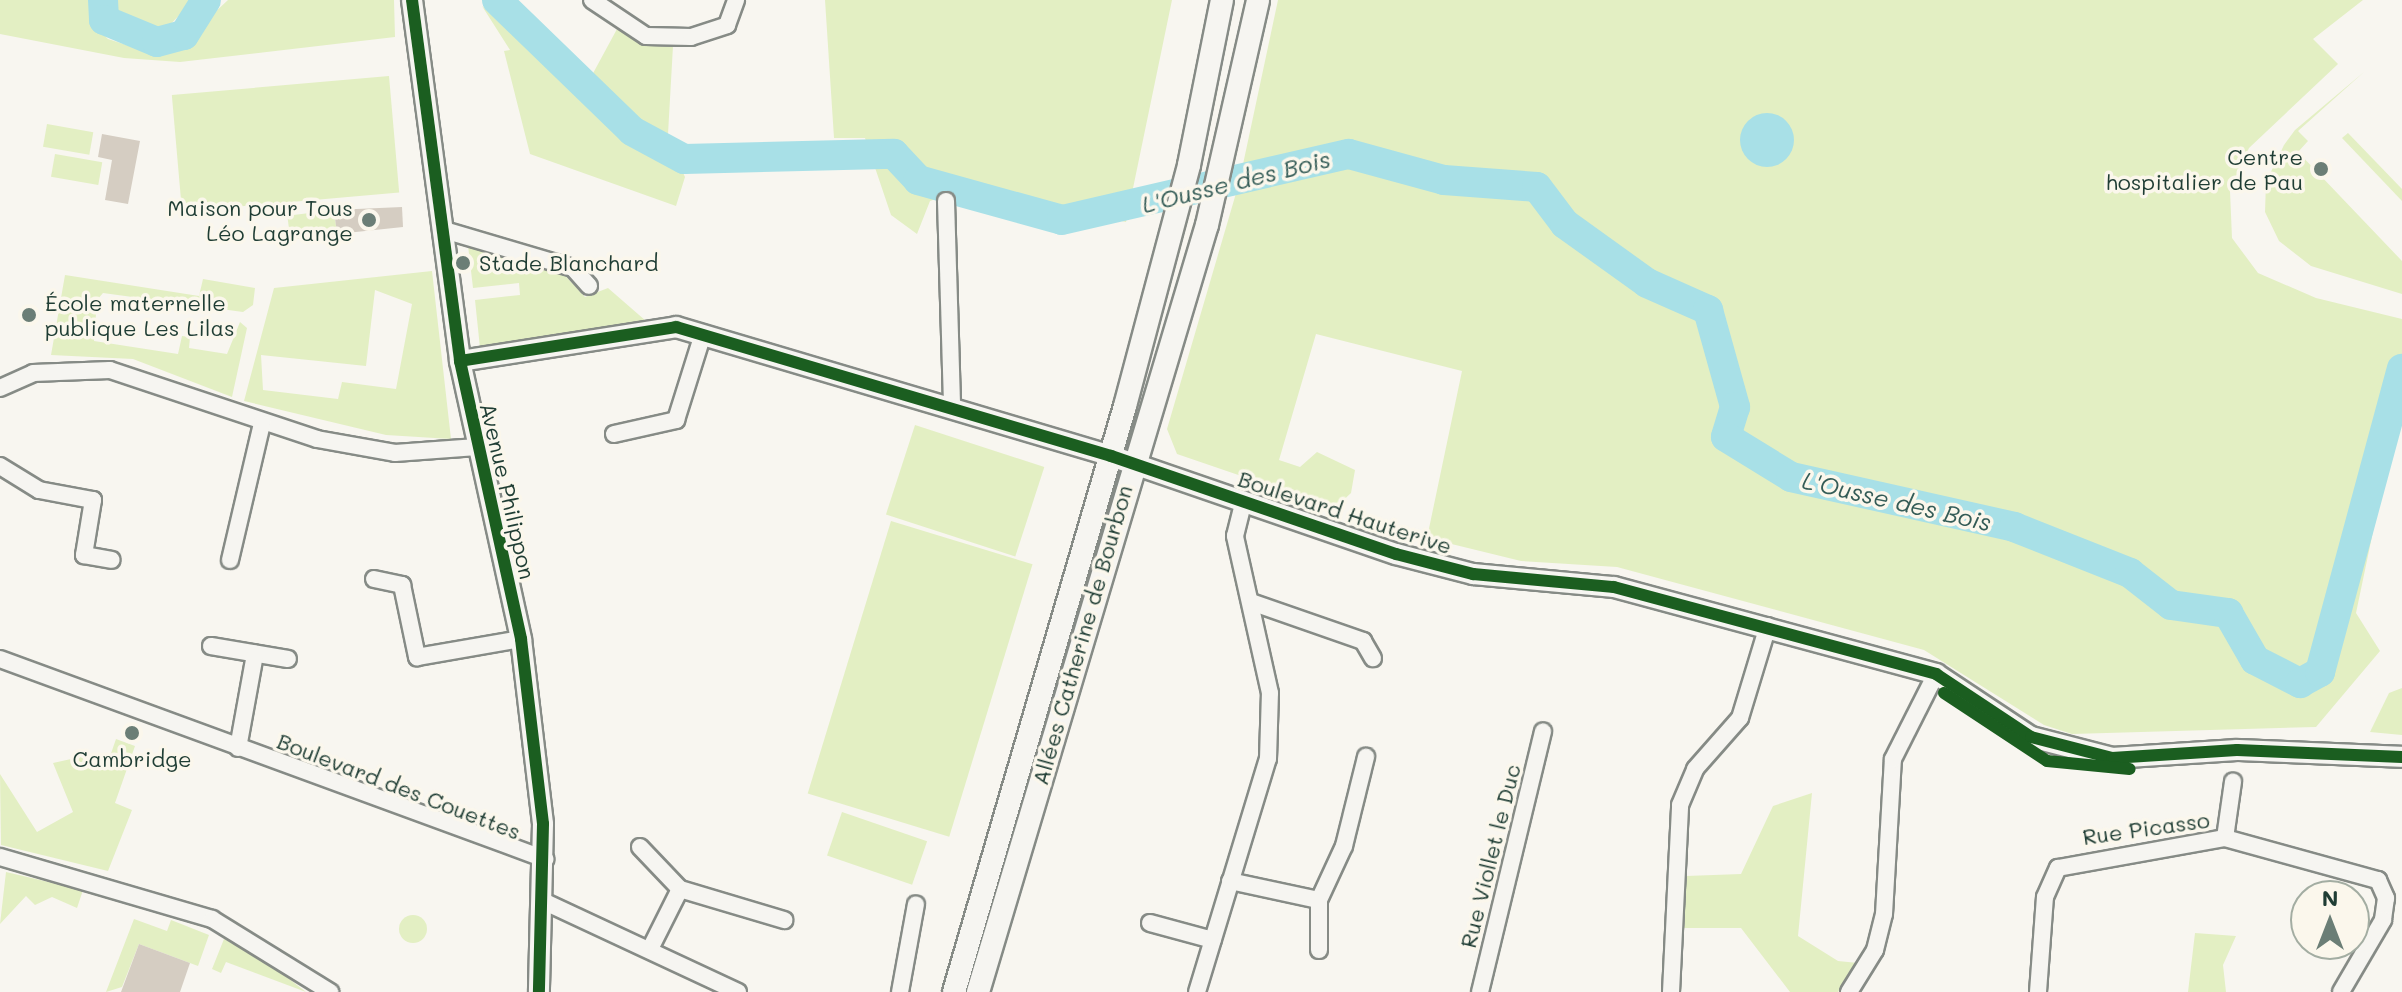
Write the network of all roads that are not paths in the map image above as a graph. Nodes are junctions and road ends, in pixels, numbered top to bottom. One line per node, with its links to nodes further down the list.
1 (412, 0): 7 (street, Avenue Philippon)
2 (592, 0): 3 (street)
3 (736, 0)
4 (1222, 0): 16 (main road, Allées Catherine de Bourbon)
5 (1258, 0): 17 (main road, Allées Catherine de Bourbon)
6 (946, 201): 12 (street)
7 (444, 230): 8 (street); 10 (street, Avenue Philippon)
8 (589, 286)
9 (703, 334): 10 (street, Boulevard Hauterive); 12 (street, Boulevard Hauterive); 14 (street)
10 (460, 361): 15 (street, Avenue Philippon)
11 (0, 388): 13 (street)
12 (952, 407): 16 (street, Boulevard Hauterive)
13 (262, 424): 15 (street); 21 (street)
14 (614, 434)
15 (477, 447): 25 (street, Avenue Philippon)
16 (1111, 456): 17 (street, Boulevard Hauterive); 55 (main road, Allées Catherine de Bourbon)
17 (1133, 463): 19 (street, Boulevard Hauterive); 56 (main road, Allées Catherine de Bourbon)
18 (0, 466): 20 (street)
19 (1244, 500): 23 (street); 24 (street, Boulevard Hauterive)
20 (112, 560)
21 (230, 560)
22 (374, 579): 25 (street)
23 (1251, 602): 28 (street); 41 (street)
24 (1768, 626): 31 (street, Boulevard Hauterive); 59 (street)
25 (521, 639): 40 (street, Avenue Philippon)
26 (211, 646): 27 (street)
27 (255, 654): 30 (street); 33 (street)
28 (1373, 658)
29 (0, 659): 33 (street, Boulevard des Couettes)
30 (288, 659)
31 (1936, 674): 35 (street, Boulevard Hauterive); 60 (street)
32 (1543, 731): 58 (street, Rue Viollet le Duc)
33 (238, 748): 40 (street, Boulevard des Couettes)
34 (1366, 757): 43 (street)
35 (2402, 757)
36 (2233, 782): 37 (street, Rue Picasso)
37 (2225, 838): 61 (street, Rue Picasso); 62 (street, Rue Picasso)
38 (640, 847): 42 (street)
39 (0, 857): 51 (street)
40 (545, 859): 44 (street, Avenue Philippon)
41 (1230, 881): 43 (street); 48 (street)
42 (680, 889): 46 (street); 49 (street)
43 (1319, 900): 50 (street)
44 (545, 902): 49 (street); 52 (street, Avenue Philippon)
45 (916, 904): 54 (street)
46 (784, 920)
47 (1150, 923): 48 (street)
48 (1213, 940): 57 (street)
49 (650, 949): 53 (street)
50 (1319, 950)
51 (330, 992)
52 (539, 992)
53 (738, 992)
54 (900, 992)
55 (954, 992)
56 (978, 992)
57 (1197, 992)
58 (1480, 992)
59 (1671, 992)
60 (1849, 992)
61 (2038, 992)
62 (2341, 992)

